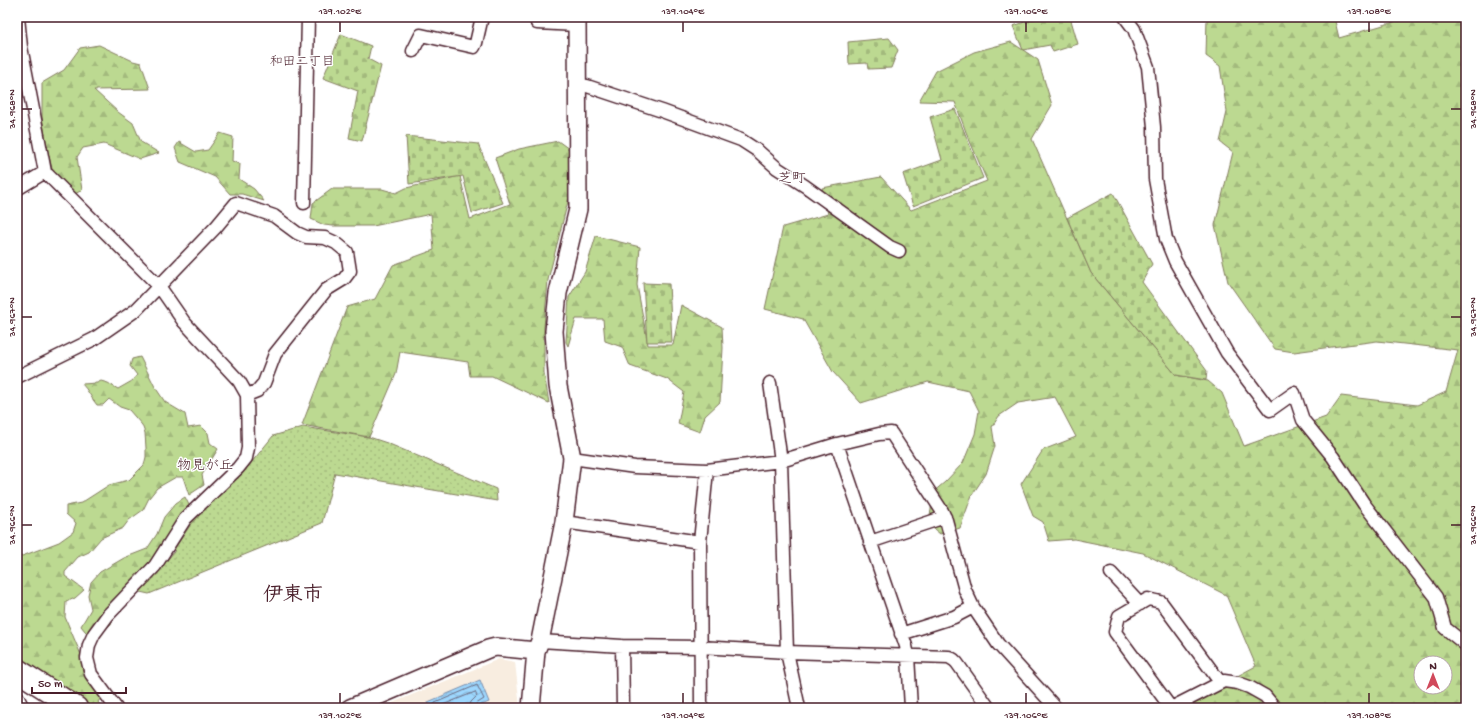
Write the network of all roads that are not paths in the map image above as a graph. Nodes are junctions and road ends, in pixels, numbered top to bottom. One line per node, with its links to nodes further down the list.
1 (18, 17): 9 (street)
2 (308, 17): 11 (street)
3 (482, 17): 7 (street)
4 (1125, 17): 29 (street)
5 (577, 21): 6 (street); 8 (street)
6 (537, 23)
7 (413, 51)
8 (577, 85): 12 (street); 18 (street)
9 (45, 172): 10 (street); 13 (street)
10 (17, 189)
11 (304, 203)
12 (899, 251)
13 (159, 286): 14 (street); 16 (street); 16 (street)
14 (17, 377)
15 (770, 383): 19 (street)
16 (247, 395): 40 (street)
17 (837, 444): 19 (street); 21 (street); 24 (street)
18 (572, 458): 20 (street); 22 (street)
19 (780, 461): 20 (street); 33 (street)
20 (707, 470): 23 (street)
21 (945, 518): 24 (street); 27 (street)
22 (564, 522): 23 (street); 30 (street)
23 (700, 542): 32 (street)
24 (870, 542): 28 (street)
25 (1111, 573): 26 (street)
26 (1140, 604): 36 (street); 49 (street)
27 (973, 607): 28 (street); 48 (street)
28 (901, 634): 34 (street)
29 (1466, 645)
30 (538, 646): 31 (street); 41 (street); 42 (street)
31 (622, 646): 32 (street); 43 (street)
32 (700, 647): 33 (street); 44 (street)
33 (787, 652): 34 (street); 45 (street)
34 (908, 656): 46 (street); 47 (street)
35 (19, 676): 39 (highway)
36 (1220, 682): 49 (street); 50 (street)
37 (17, 696): 38 (street)
38 (23, 708)
39 (76, 708)
40 (116, 708)
41 (350, 708)
42 (531, 708)
43 (624, 708)
44 (701, 708)
45 (799, 708)
46 (911, 708)
47 (989, 708)
48 (1056, 708)
49 (1171, 708)
50 (1275, 708)

